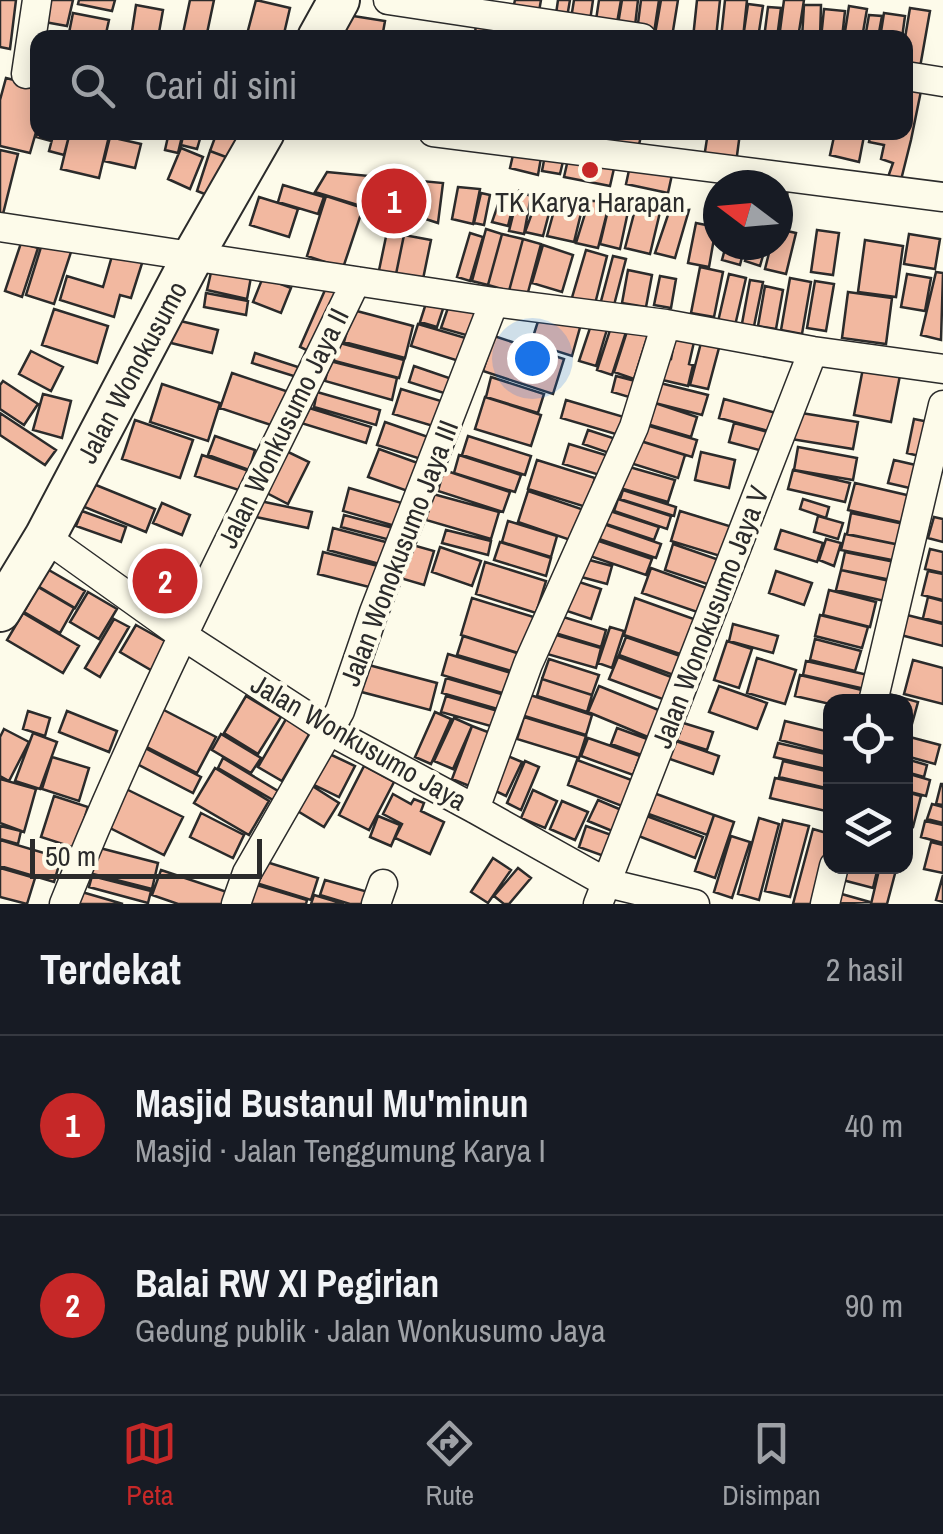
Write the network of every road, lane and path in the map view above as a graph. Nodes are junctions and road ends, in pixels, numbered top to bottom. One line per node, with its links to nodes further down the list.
1 (37, 0): 4 (street)
2 (338, 0): 5 (main road)
3 (388, 0): 6 (street)
4 (31, 30)
5 (322, 30)
6 (589, 30)
7 (30, 32): 8 (street)
8 (21, 74)
9 (913, 77): 10 (street)
10 (943, 82)
11 (259, 140): 15 (main road, Jalan Wonokusumo)
12 (496, 140): 13 (street)
13 (943, 197)
14 (0, 227): 15 (street)
15 (193, 256): 16 (street); 22 (main road, Jalan Wonokusumo)
16 (356, 282): 17 (street); 24 (street, Jalan Wonkusumo Jaya II)
17 (494, 302): 18 (street); 26 (street, Jalan Wonokusumo Jaya III)
18 (666, 324): 19 (street); 27 (street)
19 (813, 351): 20 (street); 29 (street, Jalan Wonokusumo Jaya V)
20 (943, 369)
21 (943, 405): 25 (street)
22 (45, 537): 23 (main road, Jalan Wonokusumo); 24 (street, Jalan Wonkusumo Jaya)
23 (0, 611)
24 (182, 635): 26 (street, Jalan Wonkusumo Jaya); 30 (street, Jalan Wonkusumo Jaya II)
25 (875, 694)
26 (330, 731): 27 (street, Jalan Wonkusumo Jaya); 31 (street, Jalan Wonokusumo Jaya III)
27 (474, 809): 29 (street, Jalan Wonkusumo Jaya)
28 (832, 874): 33 (street)
29 (602, 894): 32 (street, Jalan Wonkusumo Jaya)
30 (64, 904)
31 (236, 904)
32 (694, 904)
33 (825, 904)

